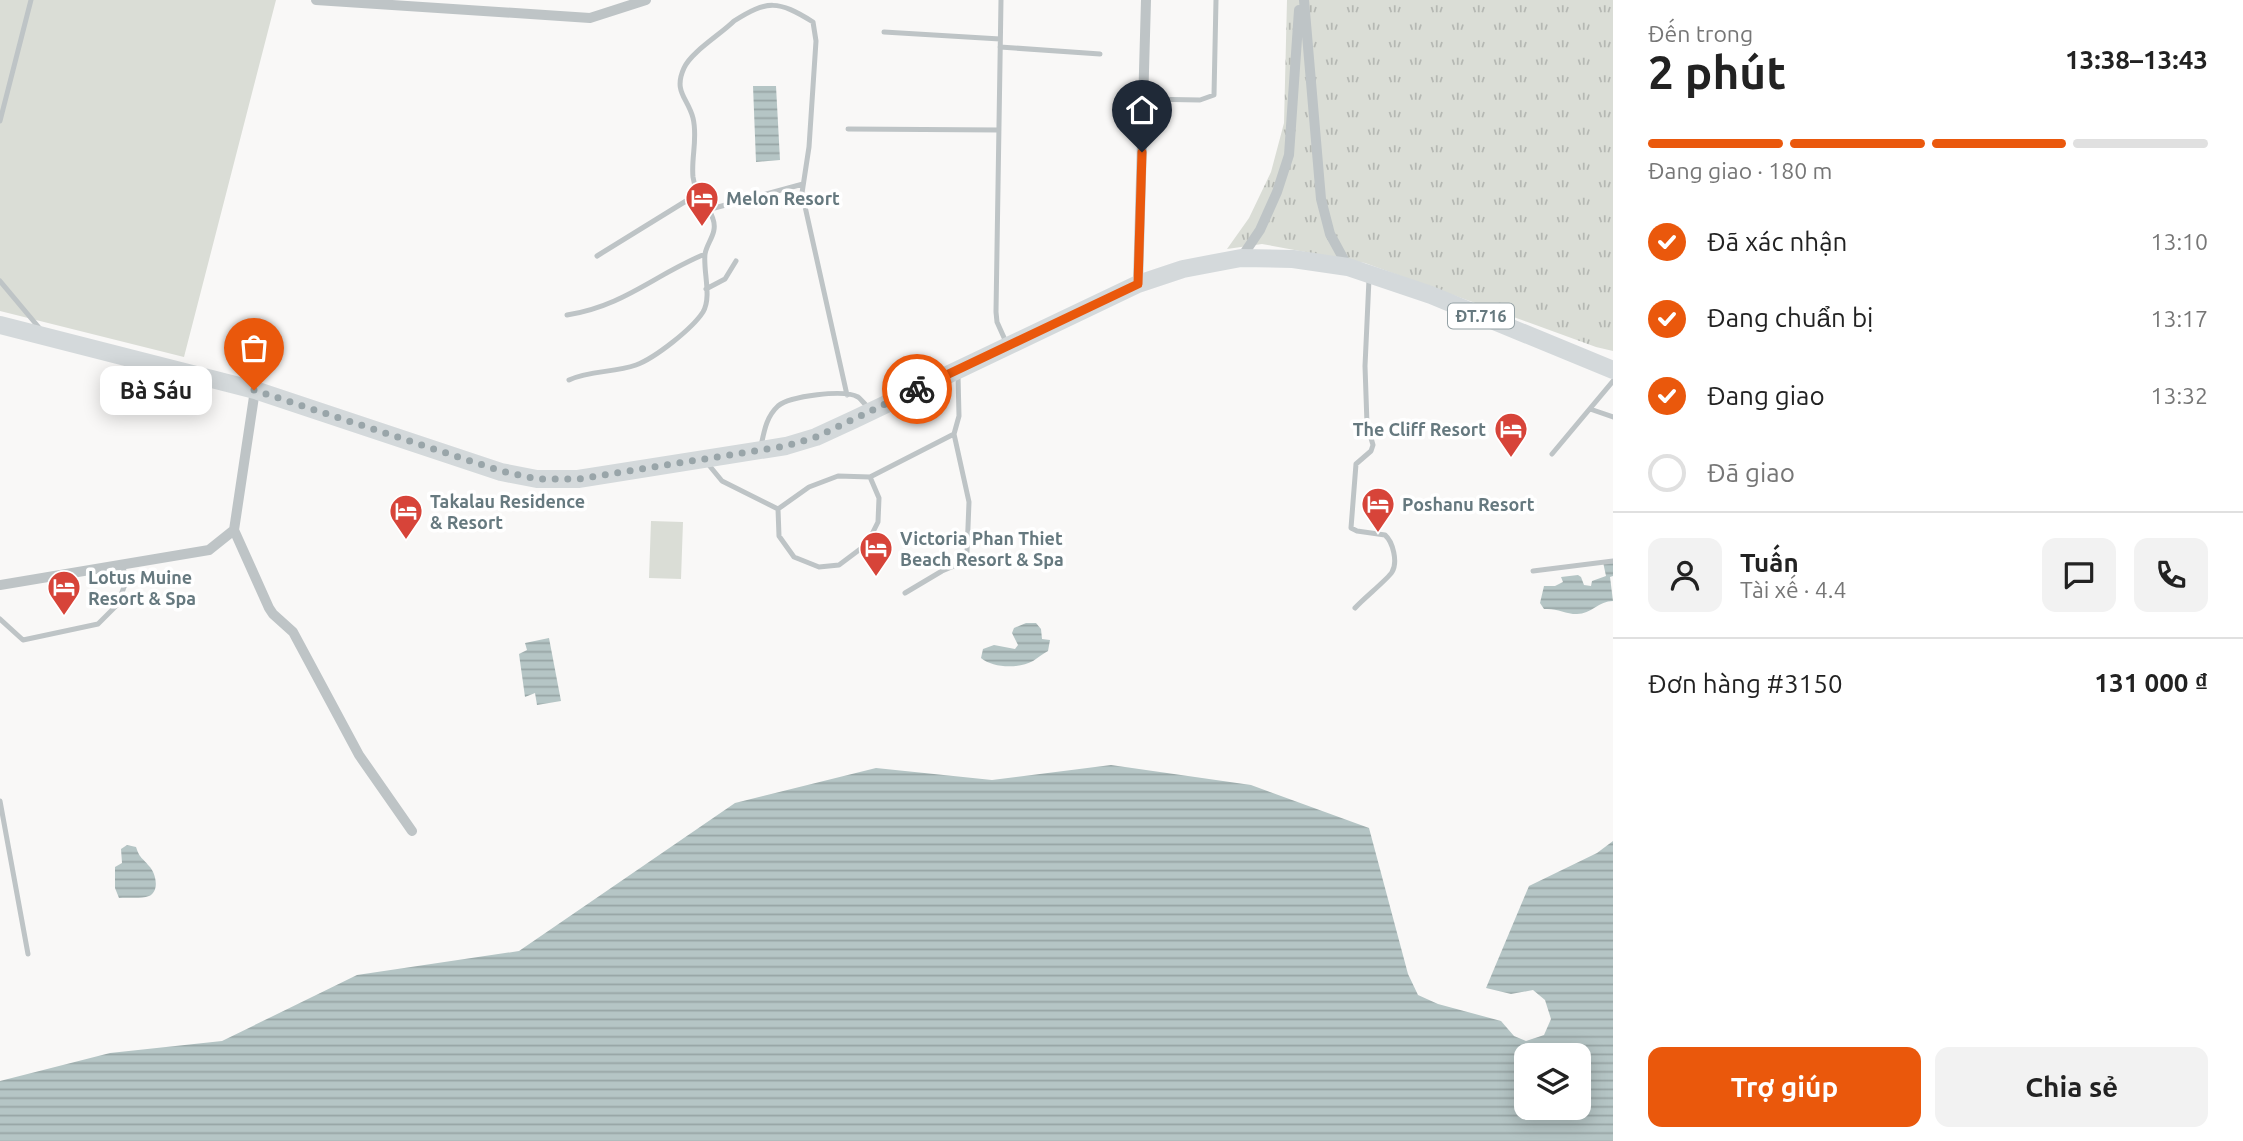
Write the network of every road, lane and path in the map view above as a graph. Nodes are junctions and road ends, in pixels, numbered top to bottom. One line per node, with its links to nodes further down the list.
1 (31, 0): 13 (lane)
2 (316, 0): 3 (street)
3 (646, 0)
4 (1001, 0): 9 (lane)
5 (1146, 0): 12 (street)
6 (1216, 0): 12 (lane)
7 (1302, 0): 21 (street); 23 (street)
8 (884, 32): 9 (lane)
9 (1000, 39): 10 (lane)
10 (1000, 47): 11 (lane); 15 (lane)
11 (1100, 54)
12 (1143, 99): 26 (street)
13 (0, 121)
14 (848, 129): 15 (lane)
15 (999, 130): 31 (lane)
16 (803, 184): 17 (lane); 18 (lane); 37 (lane)
17 (698, 197): 18 (lane); 20 (lane)
18 (707, 210): 19 (lane)
19 (705, 254): 27 (lane); 28 (lane)
20 (597, 256)
21 (1241, 258): 23 (main road, ĐT.716); 26 (main road, ĐT.716)
22 (736, 261): 27 (lane)
23 (1348, 267): 24 (main road, ĐT.716)
24 (1369, 275): 33 (main road, ĐT.716); 53 (lane)
25 (0, 281): 30 (lane)
26 (1138, 284): 31 (main road, ĐT.716)
27 (706, 289): 34 (lane)
28 (567, 315)
29 (0, 326): 30 (main road, ĐT.716)
30 (47, 338): 36 (main road, ĐT.716)
31 (1009, 348): 32 (main road, ĐT.716)
32 (958, 369): 39 (main road, ĐT.716); 41 (lane)
33 (1613, 370)
34 (569, 380)
35 (1613, 381): 38 (lane)
36 (254, 390): 44 (main road, ĐT.716); 47 (street)
37 (847, 395): 39 (lane); 42 (lane)
38 (1590, 409): 40 (lane); 43 (lane)
39 (872, 411): 42 (main road, ĐT.716)
40 (1613, 417)
41 (954, 434): 45 (lane); 52 (lane)
42 (760, 450): 44 (main road, ĐT.716)
43 (1552, 454)
44 (704, 459): 46 (lane)
45 (870, 477): 46 (lane); 46 (lane)
46 (778, 509)
47 (234, 530): 49 (street); 56 (street)
48 (1613, 561): 50 (lane)
49 (122, 565): 51 (street); 54 (lane)
50 (1533, 570)
51 (0, 585)
52 (905, 593)
53 (1355, 608)
54 (0, 619)
55 (0, 801): 57 (lane)
56 (412, 831)
57 (28, 954)

